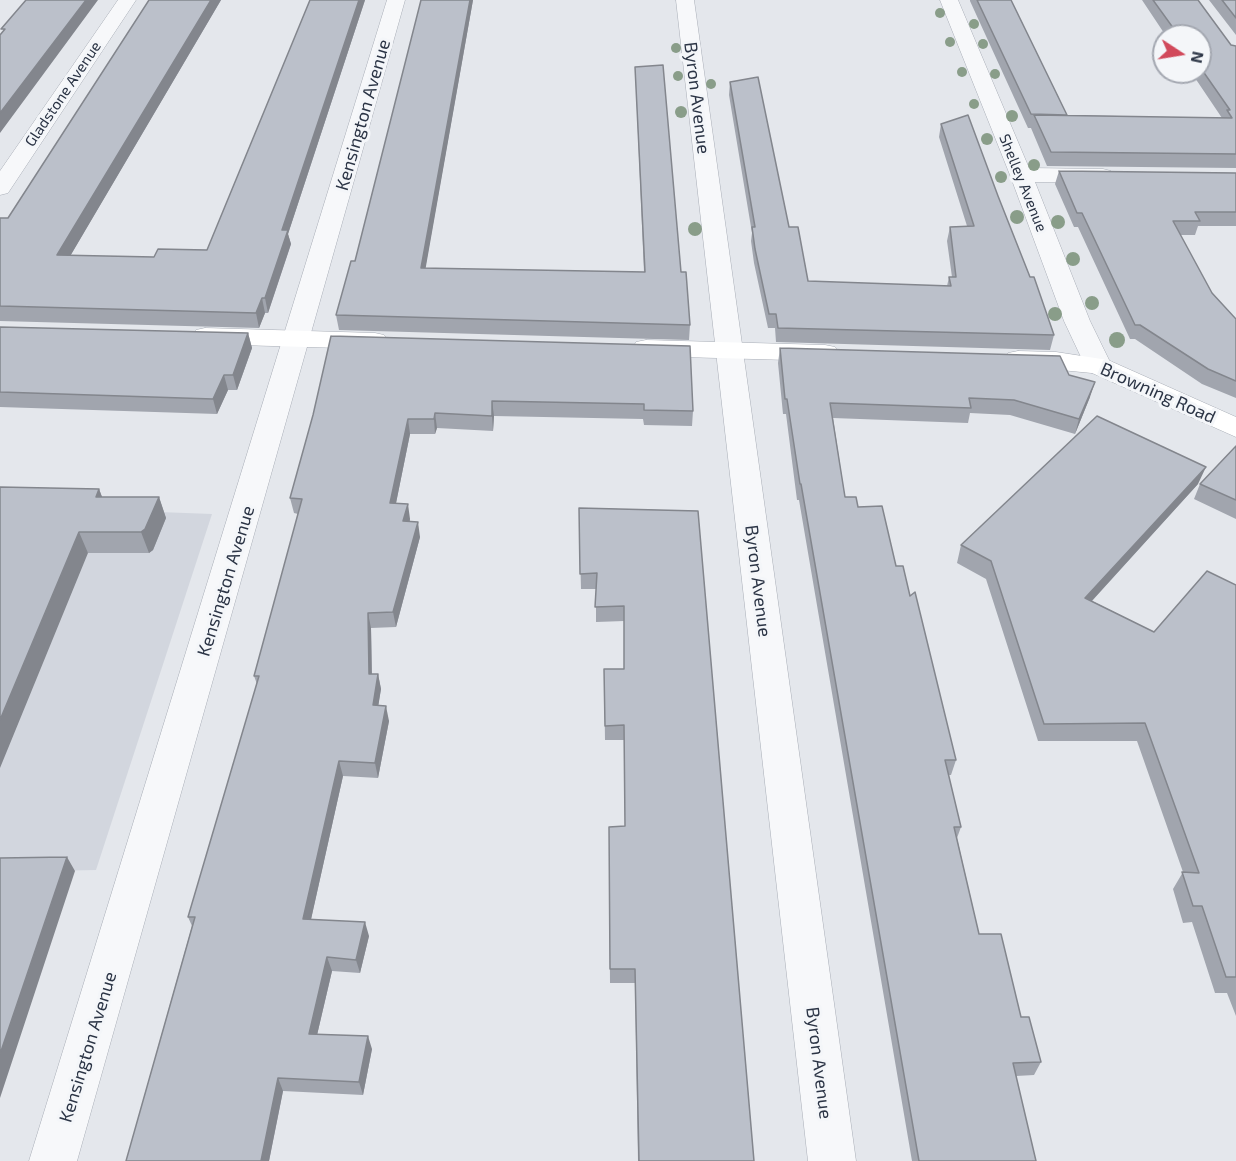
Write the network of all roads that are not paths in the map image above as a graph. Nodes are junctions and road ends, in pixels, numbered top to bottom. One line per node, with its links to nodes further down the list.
1 (127, 0): 7 (street, Gladstone Avenue)
2 (396, 0): 9 (street, Kensington Avenue)
3 (685, 0): 12 (street, Byron Avenue)
4 (949, 0): 5 (street, Shelley Avenue)
5 (1021, 175): 6 (street); 15 (street, Shelley Avenue)
6 (1123, 176)
7 (0, 188)
8 (179, 336): 9 (main road)
9 (298, 339): 10 (main road); 17 (street, Kensington Avenue)
10 (405, 342)
11 (621, 348): 12 (main road)
12 (729, 351): 13 (main road); 18 (street, Byron Avenue)
13 (845, 354)
14 (997, 358): 15 (main road, Browning Road)
15 (1098, 366): 16 (main road, Browning Road)
16 (1236, 428)
17 (53, 1161)
18 (832, 1161)

